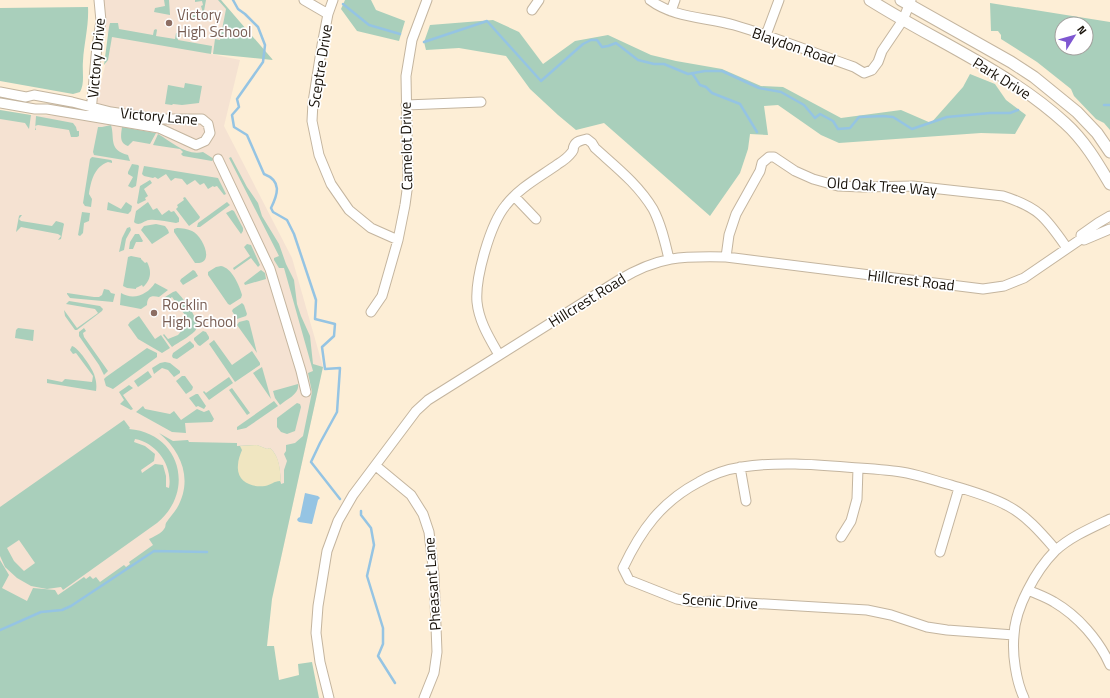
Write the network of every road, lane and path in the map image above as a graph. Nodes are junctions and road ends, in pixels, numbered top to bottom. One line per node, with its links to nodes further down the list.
1 (99, 0): 19 (street, Victory Drive)
2 (304, 0): 13 (street)
3 (333, 0): 13 (street, Sceptre Drive)
4 (427, 0): 18 (street, Camelot Drive)
5 (539, 0): 11 (street)
6 (650, 0): 12 (street, Blaydon Road)
7 (675, 0): 12 (street)
8 (779, 0): 14 (street)
9 (870, 0): 10 (street, Park Drive)
10 (906, 8): 14 (street, Blaydon Road); 21 (street, Park Drive); 23 (street, Park Drive)
11 (532, 10)
12 (671, 11): 14 (street, Blaydon Road)
13 (328, 14): 31 (street, Sceptre Drive)
14 (766, 35)
15 (0, 92): 19 (street, Victory Lane)
16 (481, 102): 18 (street)
17 (0, 103): 20 (street, Victory Lane)
18 (406, 105): 31 (street, Camelot Drive)
19 (91, 107): 20 (street, Victory Drive); 20 (street, Victory Lane)
20 (90, 117)
21 (1110, 152)
22 (218, 159): 37 (street)
23 (1110, 184)
24 (514, 196): 26 (street); 34 (street); 36 (street)
25 (1110, 216): 27 (street, Hillcrest Road)
26 (536, 220)
27 (1095, 225): 29 (street); 30 (street, Hillcrest Road)
28 (1110, 229): 29 (street, Hillcrest Road)
29 (1100, 234): 30 (street, Hillcrest Road)
30 (1081, 239): 32 (street, Hillcrest Road)
31 (398, 240): 35 (street, Camelot Drive)
32 (1067, 248): 33 (street, Hillcrest Road); 33 (street, Old Oak Tree Way)
33 (726, 257): 34 (street, Hillcrest Road)
34 (669, 259): 36 (street, Hillcrest Road)
35 (371, 312)
36 (499, 355): 38 (street, Hillcrest Road)
37 (306, 392)
38 (376, 466): 50 (street, Hillcrest Road); 51 (street, Pheasant Lane)
39 (740, 467): 40 (street, Scenic Drive); 42 (street); 48 (street, Scenic Drive)
40 (858, 468): 41 (street, Scenic Drive); 44 (street)
41 (959, 488): 45 (street, Scenic Drive); 46 (street)
42 (746, 501)
43 (1110, 519): 45 (street)
44 (841, 536)
45 (1056, 550): 47 (street)
46 (940, 552)
47 (1028, 590): 48 (street); 49 (street)
48 (1014, 635): 52 (street)
49 (1110, 665)
50 (329, 698)
51 (424, 698)
52 (1024, 698)

